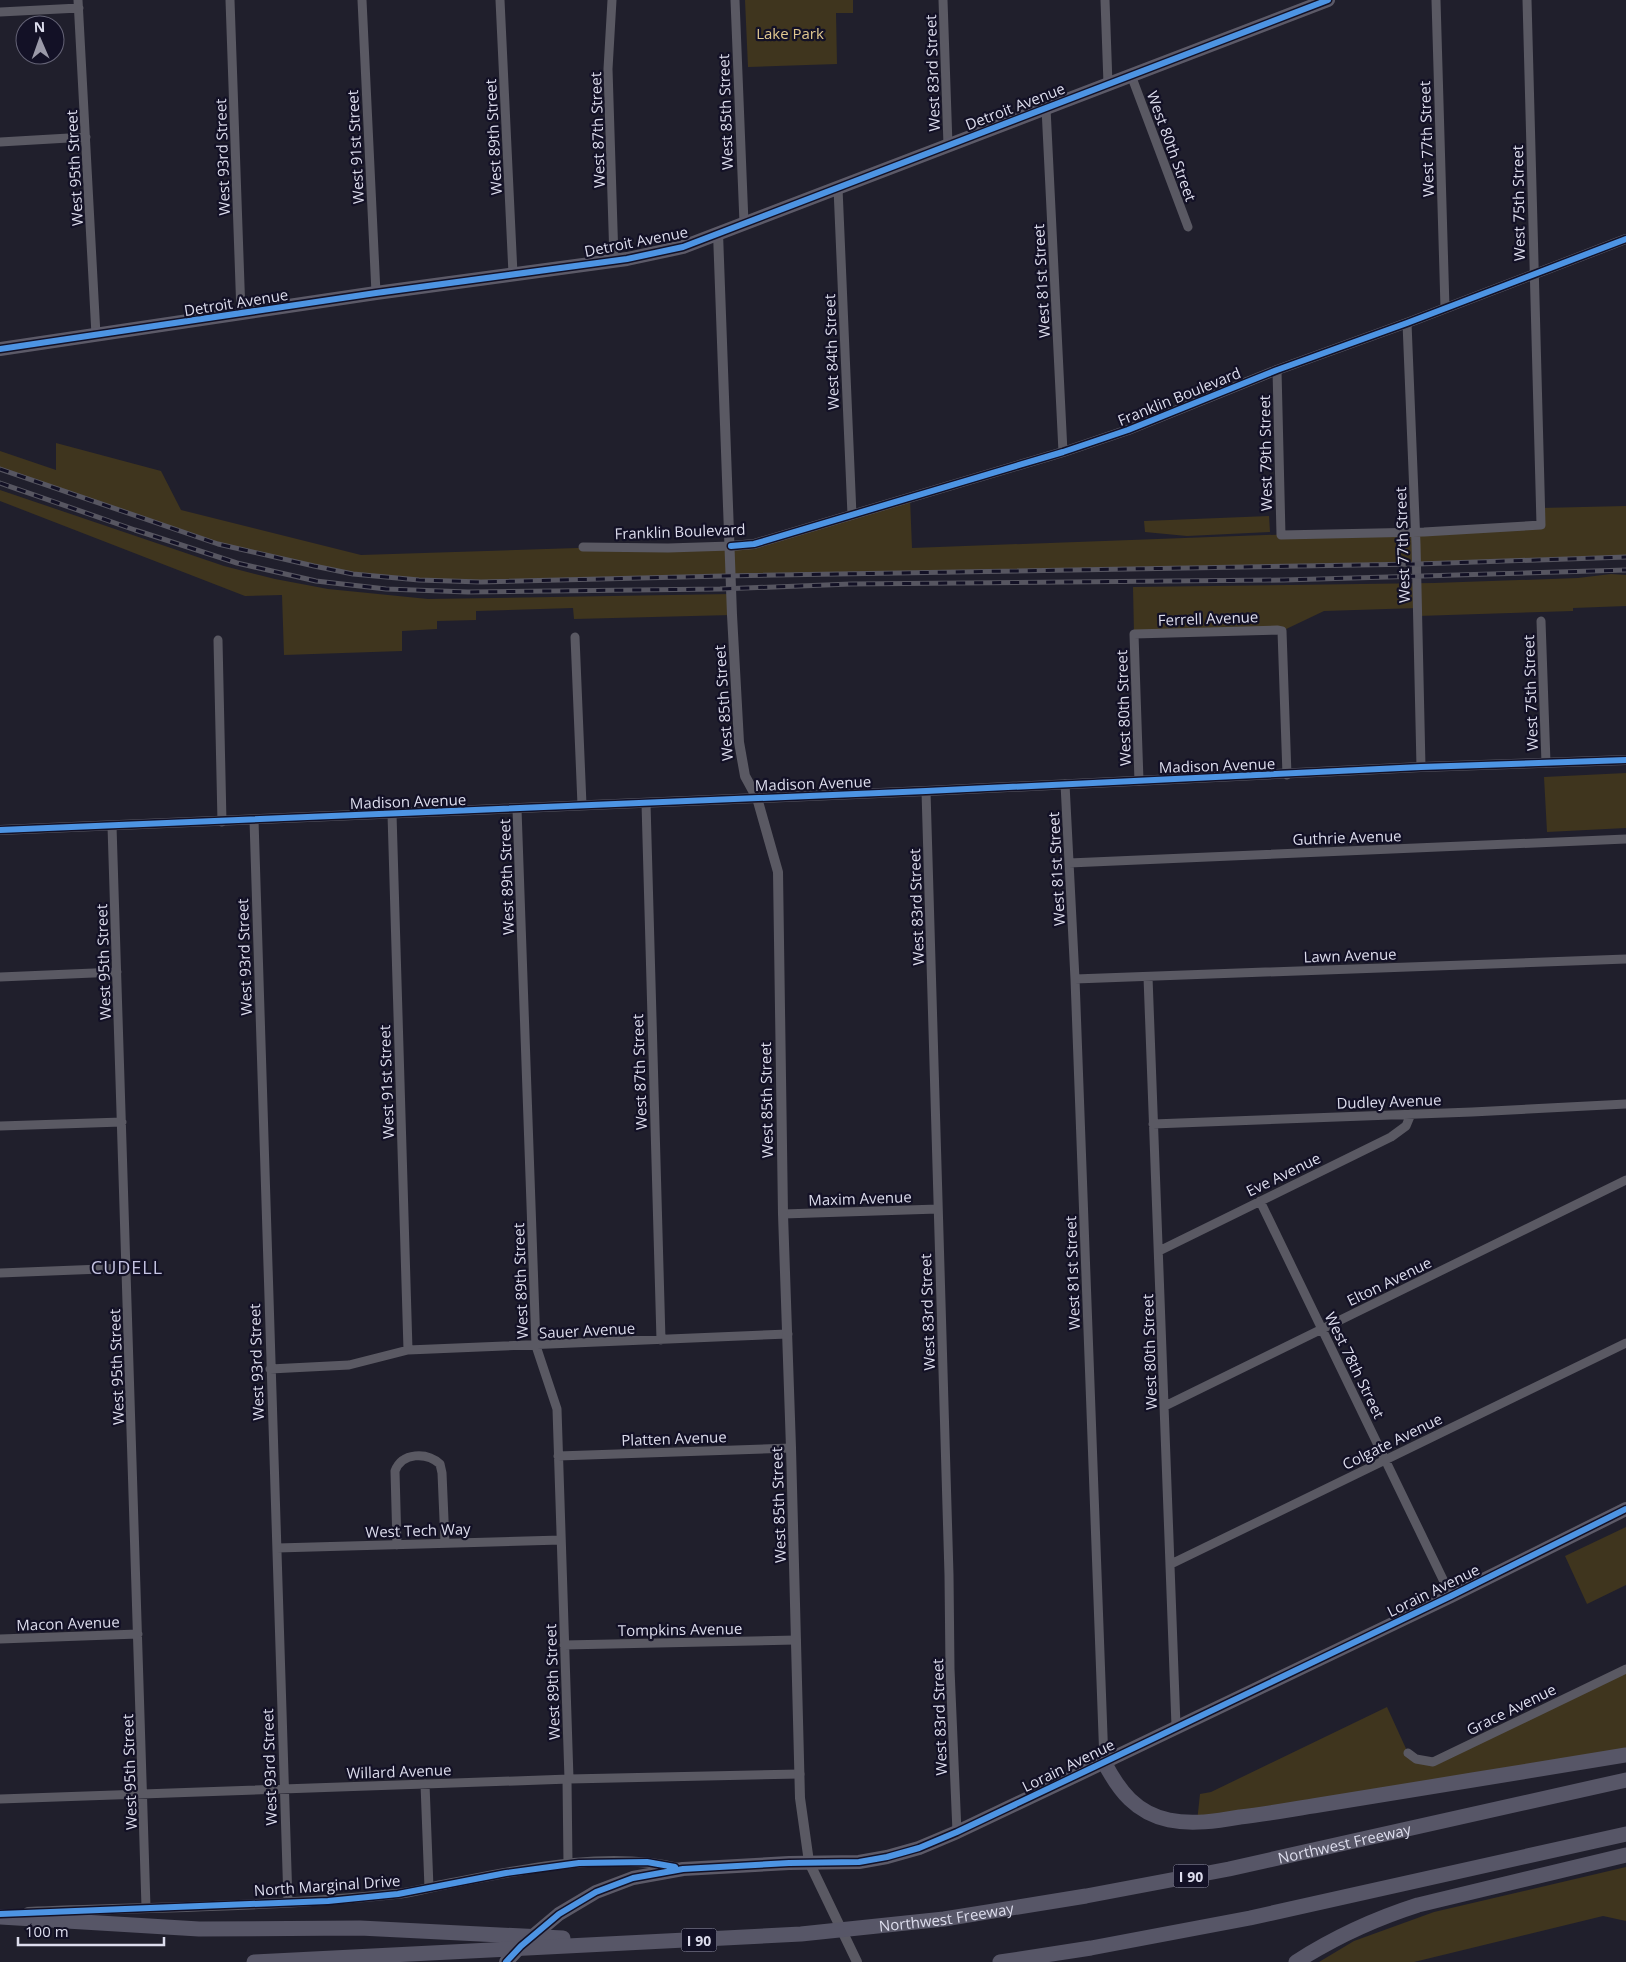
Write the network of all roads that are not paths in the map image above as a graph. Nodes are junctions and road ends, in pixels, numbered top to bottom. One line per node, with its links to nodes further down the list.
1 (230, 0): 30 (street, West 93rd Street)
2 (362, 0): 28 (street, West 91st Street)
3 (500, 0): 26 (street, West 89th Street)
4 (612, 0): 25 (street, West 87th Street)
5 (735, 0): 21 (street, West 85th Street)
6 (943, 0): 19 (street, West 83rd Street)
7 (1106, 0): 15 (street)
8 (1328, 0): 11 (main road, Detroit Avenue)
9 (1436, 0): 29 (street, West 77th Street)
10 (1527, 0): 27 (street, West 75th Street)
11 (1312, 3): 14 (main road, Detroit Avenue)
12 (78, 4): 13 (street); 17 (street, West 95th Street)
13 (0, 12)
14 (1131, 75): 15 (main road, Detroit Avenue); 22 (street, West 80th Street)
15 (1108, 84): 16 (main road, Detroit Avenue)
16 (1046, 108): 19 (main road, Detroit Avenue); 35 (street, West 81st Street)
17 (86, 137): 18 (street); 32 (street, West 95th Street)
18 (0, 142)
19 (948, 145): 20 (main road, Detroit Avenue)
20 (838, 188): 21 (main road, Detroit Avenue); 36 (street, West 84th Street)
21 (744, 223): 23 (main road, Detroit Avenue)
22 (1188, 227)
23 (718, 233): 25 (main road, Detroit Avenue); 38 (street, West 85th Street)
24 (1626, 238): 27 (street, Franklin Boulevard)
25 (614, 260): 26 (main road, Detroit Avenue)
26 (512, 274): 28 (main road, Detroit Avenue)
27 (1533, 274): 29 (street, Franklin Boulevard); 37 (street, West 75th Street)
28 (376, 293): 30 (main road, Detroit Avenue)
29 (1445, 308): 31 (street, Franklin Boulevard)
30 (241, 314): 32 (main road, Detroit Avenue)
31 (1407, 323): 34 (street, Franklin Boulevard); 37 (street, West 77th Street)
32 (96, 335): 33 (main road, Detroit Avenue)
33 (0, 349)
34 (1277, 370): 35 (street, Franklin Boulevard); 37 (street, West 79th Street)
35 (1063, 452): 36 (street, Franklin Boulevard)
36 (852, 515): 38 (street, Franklin Boulevard)
37 (1416, 532): 46 (street, West 77th Street)
38 (731, 546): 39 (street, Franklin Boulevard); 51 (street, West 85th Street)
39 (583, 548)
40 (1541, 622): 45 (street, West 75th Street)
41 (1134, 634): 47 (street, Ferrell Avenue); 48 (street, West 80th Street)
42 (575, 637): 53 (street)
43 (218, 640): 57 (street)
44 (1626, 760): 45 (street, Madison Avenue)
45 (1546, 763): 46 (street, Madison Avenue)
46 (1421, 767): 47 (street, Madison Avenue)
47 (1287, 775): 48 (street, Madison Avenue)
48 (1139, 781): 49 (street, Madison Avenue)
49 (1065, 784): 50 (street, Madison Avenue); 61 (street, West 81st Street)
50 (926, 791): 51 (street, Madison Avenue); 74 (street, West 83rd Street)
51 (756, 798): 52 (street, Madison Avenue); 75 (street, West 85th Street)
52 (646, 803): 53 (street, Madison Avenue); 81 (street, West 87th Street)
53 (582, 805): 54 (street, Madison Avenue)
54 (517, 809): 55 (street, Madison Avenue); 83 (street, West 89th Street)
55 (392, 814): 56 (street, Madison Avenue); 84 (street, West 91st Street)
56 (254, 820): 57 (street, Madison Avenue); 85 (street, West 93rd Street)
57 (222, 822): 58 (street, Madison Avenue)
58 (112, 826): 59 (street, Madison Avenue); 63 (street, West 95th Street)
59 (0, 830)
60 (1626, 839): 61 (street, Guthrie Avenue)
61 (1069, 863): 66 (street, West 81st Street)
62 (1626, 959): 65 (street, Lawn Avenue)
63 (117, 972): 64 (street); 69 (street, West 95th Street)
64 (0, 977)
65 (1148, 977): 66 (street, Lawn Avenue); 70 (street, West 80th Street)
66 (1075, 979): 105 (street, West 81st Street)
67 (1626, 1104): 68 (street, Dudley Avenue)
68 (1411, 1114): 70 (street, Dudley Avenue); 73 (street, Eve Avenue)
69 (122, 1122): 71 (street); 77 (street, West 95th Street)
70 (1153, 1124): 76 (street, West 80th Street)
71 (0, 1126)
72 (1626, 1180): 79 (street, Elton Avenue)
73 (1260, 1201): 76 (street, Eve Avenue); 79 (street, West 78th Street)
74 (938, 1208): 75 (street, Maxim Avenue); 113 (street, West 83rd Street)
75 (783, 1214): 80 (street, West 85th Street)
76 (1159, 1251): 86 (street, West 80th Street)
77 (127, 1268): 78 (street); 97 (street, West 95th Street)
78 (0, 1273)
79 (1322, 1328): 86 (street, Elton Avenue); 89 (street, West 78th Street)
80 (788, 1334): 81 (street, Sauer Avenue); 87 (street, West 85th Street)
81 (661, 1340): 83 (street, Sauer Avenue)
82 (1626, 1342): 89 (street, Colgate Avenue)
83 (536, 1346): 84 (street, Sauer Avenue); 88 (street, West 89th Street)
84 (408, 1350): 85 (street, Sauer Avenue)
85 (270, 1369): 94 (street, West 93rd Street)
86 (1165, 1406): 95 (street, West 80th Street)
87 (791, 1448): 88 (street, Platten Avenue); 99 (street, West 85th Street)
88 (558, 1456): 91 (street, West 89th Street)
89 (1385, 1460): 95 (street, Colgate Avenue); 96 (street, West 78th Street)
90 (1626, 1509): 96 (main road, Lorain Avenue)
91 (561, 1540): 92 (street, West Tech Way); 100 (street, West 89th Street)
92 (445, 1543): 93 (street, West Tech Way); 93 (street)
93 (397, 1545): 94 (street, West Tech Way)
94 (276, 1548): 110 (street, West 93rd Street)
95 (1171, 1564): 102 (street, West 80th Street)
96 (1451, 1596): 102 (main road, Lorain Avenue)
97 (138, 1634): 98 (street, Macon Avenue); 111 (street, West 95th Street)
98 (0, 1639)
99 (796, 1640): 100 (street, Tompkins Avenue); 106 (street, West 85th Street)
100 (564, 1645): 107 (street, West 89th Street)
101 (1626, 1670): 103 (street, Grace Avenue)
102 (1176, 1726): 105 (main road, Lorain Avenue)
103 (1408, 1753)
104 (1626, 1755): 105 (highway)
105 (1104, 1762): 113 (main road, Lorain Avenue)
106 (800, 1774): 107 (street, Willard Avenue); 116 (street, West 85th Street)
107 (568, 1779): 109 (street, Willard Avenue); 117 (street, West 89th Street)
108 (1626, 1780): 123 (highway, Northwest Freeway / I 90)
109 (425, 1784): 110 (street, Willard Avenue); 119 (street)
110 (284, 1789): 111 (street, Willard Avenue); 120 (street, West 93rd Street)
111 (143, 1794): 112 (street, Willard Avenue); 121 (street, West 95th Street)
112 (0, 1799)
113 (958, 1832): 116 (main road, Lorain Avenue)
114 (1626, 1834): 127 (highway)
115 (1626, 1855): 128 (highway)
116 (809, 1862): 118 (main road, Lorain Avenue); 126 (street, West 85th Street)
117 (568, 1864): 118 (street, North Marginal Drive); 119 (street, North Marginal Drive)
118 (683, 1869): 125 (main road, Lorain Avenue)
119 (429, 1888): 120 (street, North Marginal Drive)
120 (288, 1902): 121 (street, North Marginal Drive)
121 (146, 1907): 122 (street, North Marginal Drive)
122 (0, 1916): 123 (highway)
123 (650, 1942): 124 (highway, Northwest Freeway / I 90)
124 (254, 1962)
125 (506, 1962)
126 (857, 1962)
127 (1000, 1962)
128 (1296, 1962)

